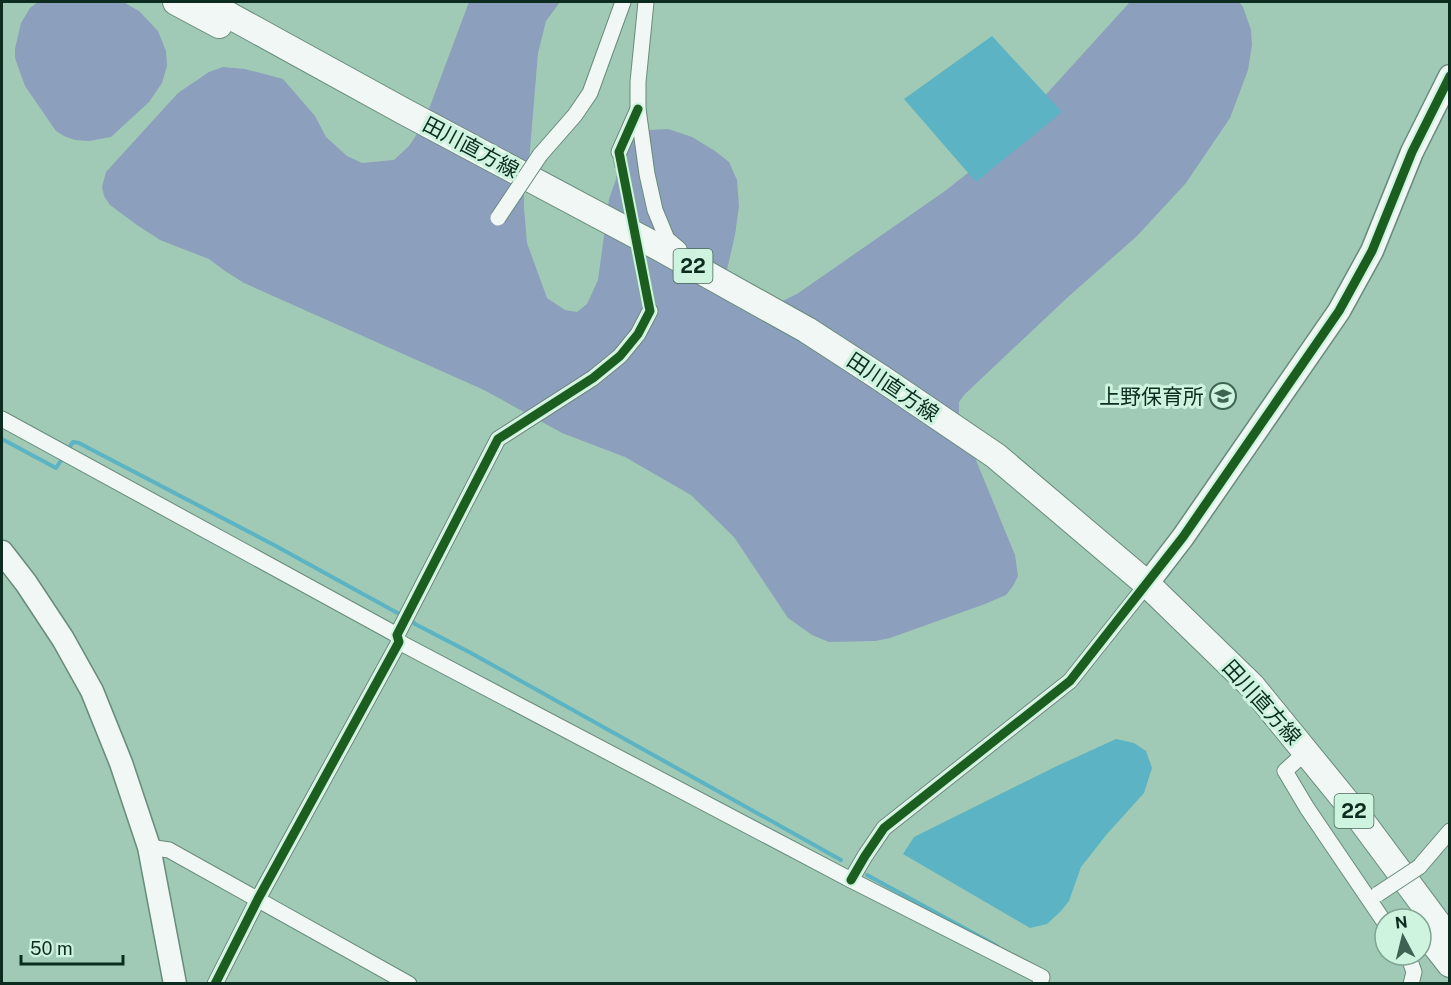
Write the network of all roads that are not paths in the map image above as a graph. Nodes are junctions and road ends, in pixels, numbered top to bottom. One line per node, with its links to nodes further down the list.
1 (176, 2): 13 (main road, 田川直方線 / 22)
2 (205, 2): 9 (main road, 田川直方線 / 22)
3 (623, 2): 8 (street, bridge)
4 (646, 2): 6 (street)
5 (1449, 76): 13 (street)
6 (638, 109): 7 (street); 9 (street)
7 (619, 152)
8 (498, 218)
9 (717, 279): 13 (main road, 田川直方線 / 22)
10 (651, 311): 14 (street)
11 (2, 419): 14 (street)
12 (2, 552): 18 (street)
13 (1142, 590): 15 (main road, 田川直方線 / 22); 19 (street)
14 (398, 638): 19 (street); 21 (street)
15 (1247, 694): 16 (main road, 田川直方線 / 22); 24 (main road, 田川直方線 / 22)
16 (1296, 761): 20 (street); 23 (main road, 田川直方線 / 22)
17 (1449, 831): 20 (street, bridge)
18 (149, 847): 21 (street); 28 (street)
19 (851, 880): 31 (street)
20 (1373, 897): 22 (street)
21 (258, 899): 29 (street); 30 (street)
22 (1378, 907)
23 (1407, 907)
24 (1449, 940)
25 (1433, 942): 26 (main road)
26 (1449, 964)
27 (1412, 967): 32 (street)
28 (175, 984)
29 (214, 984)
30 (409, 984)
31 (1040, 984)
32 (1411, 984)

